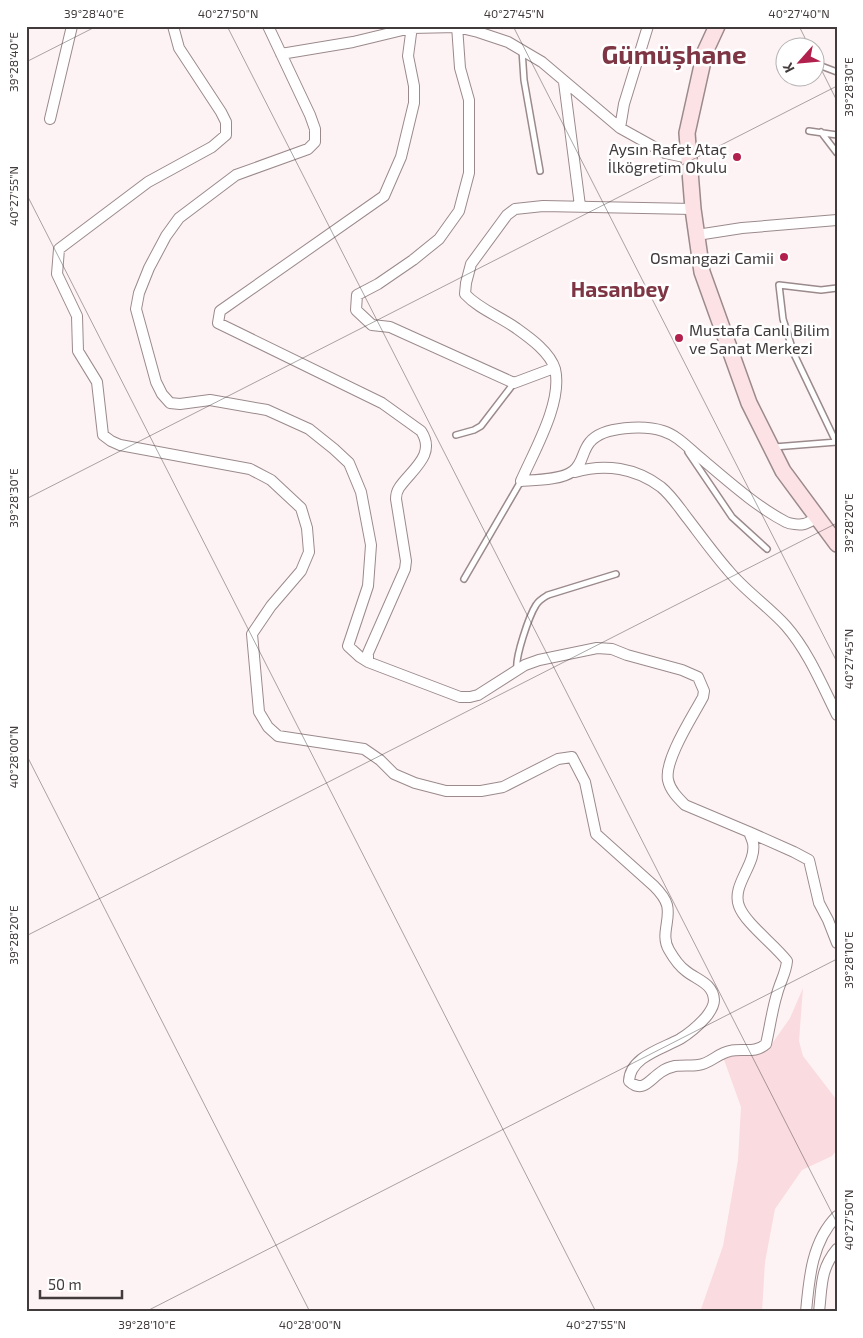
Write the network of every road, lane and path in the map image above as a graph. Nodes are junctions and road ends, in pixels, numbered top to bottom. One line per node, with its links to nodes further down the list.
1 (72, 26): 11 (street)
2 (173, 26): 40 (street)
3 (268, 26): 9 (street)
4 (648, 26): 12 (street)
5 (718, 26): 17 (main road)
6 (411, 27): 7 (street); 9 (street); 37 (street)
7 (457, 27): 8 (street); 25 (street)
8 (522, 50): 10 (street); 18 (lane)
9 (281, 54): 37 (street)
10 (564, 82): 12 (street); 19 (street)
11 (50, 119)
12 (620, 128): 17 (street)
13 (809, 131): 14 (lane)
14 (821, 132): 15 (lane); 16 (lane)
15 (837, 135)
16 (837, 153)
17 (689, 158): 20 (main road)
18 (540, 171)
19 (580, 206): 20 (street); 24 (street)
20 (693, 208): 22 (main road)
21 (837, 220): 22 (street)
22 (697, 235): 29 (main road)
23 (837, 288): 28 (lane)
24 (554, 368): 25 (street); 31 (street)
25 (514, 383): 26 (lane)
26 (456, 435)
27 (680, 439): 30 (street); 32 (street); 34 (lane)
28 (837, 442): 29 (lane)
29 (771, 447): 32 (main road)
30 (573, 472): 31 (street); 39 (street)
31 (521, 481): 36 (lane)
32 (818, 517): 33 (main road)
33 (836, 540)
34 (767, 549)
35 (616, 574): 38 (lane)
36 (464, 579)
37 (368, 662): 38 (street)
38 (517, 670): 40 (street)
39 (837, 715)
40 (749, 832): 41 (street)
41 (837, 943)
42 (837, 1216): 44 (street)
43 (837, 1249): 45 (street)
44 (806, 1312)
45 (818, 1312)

